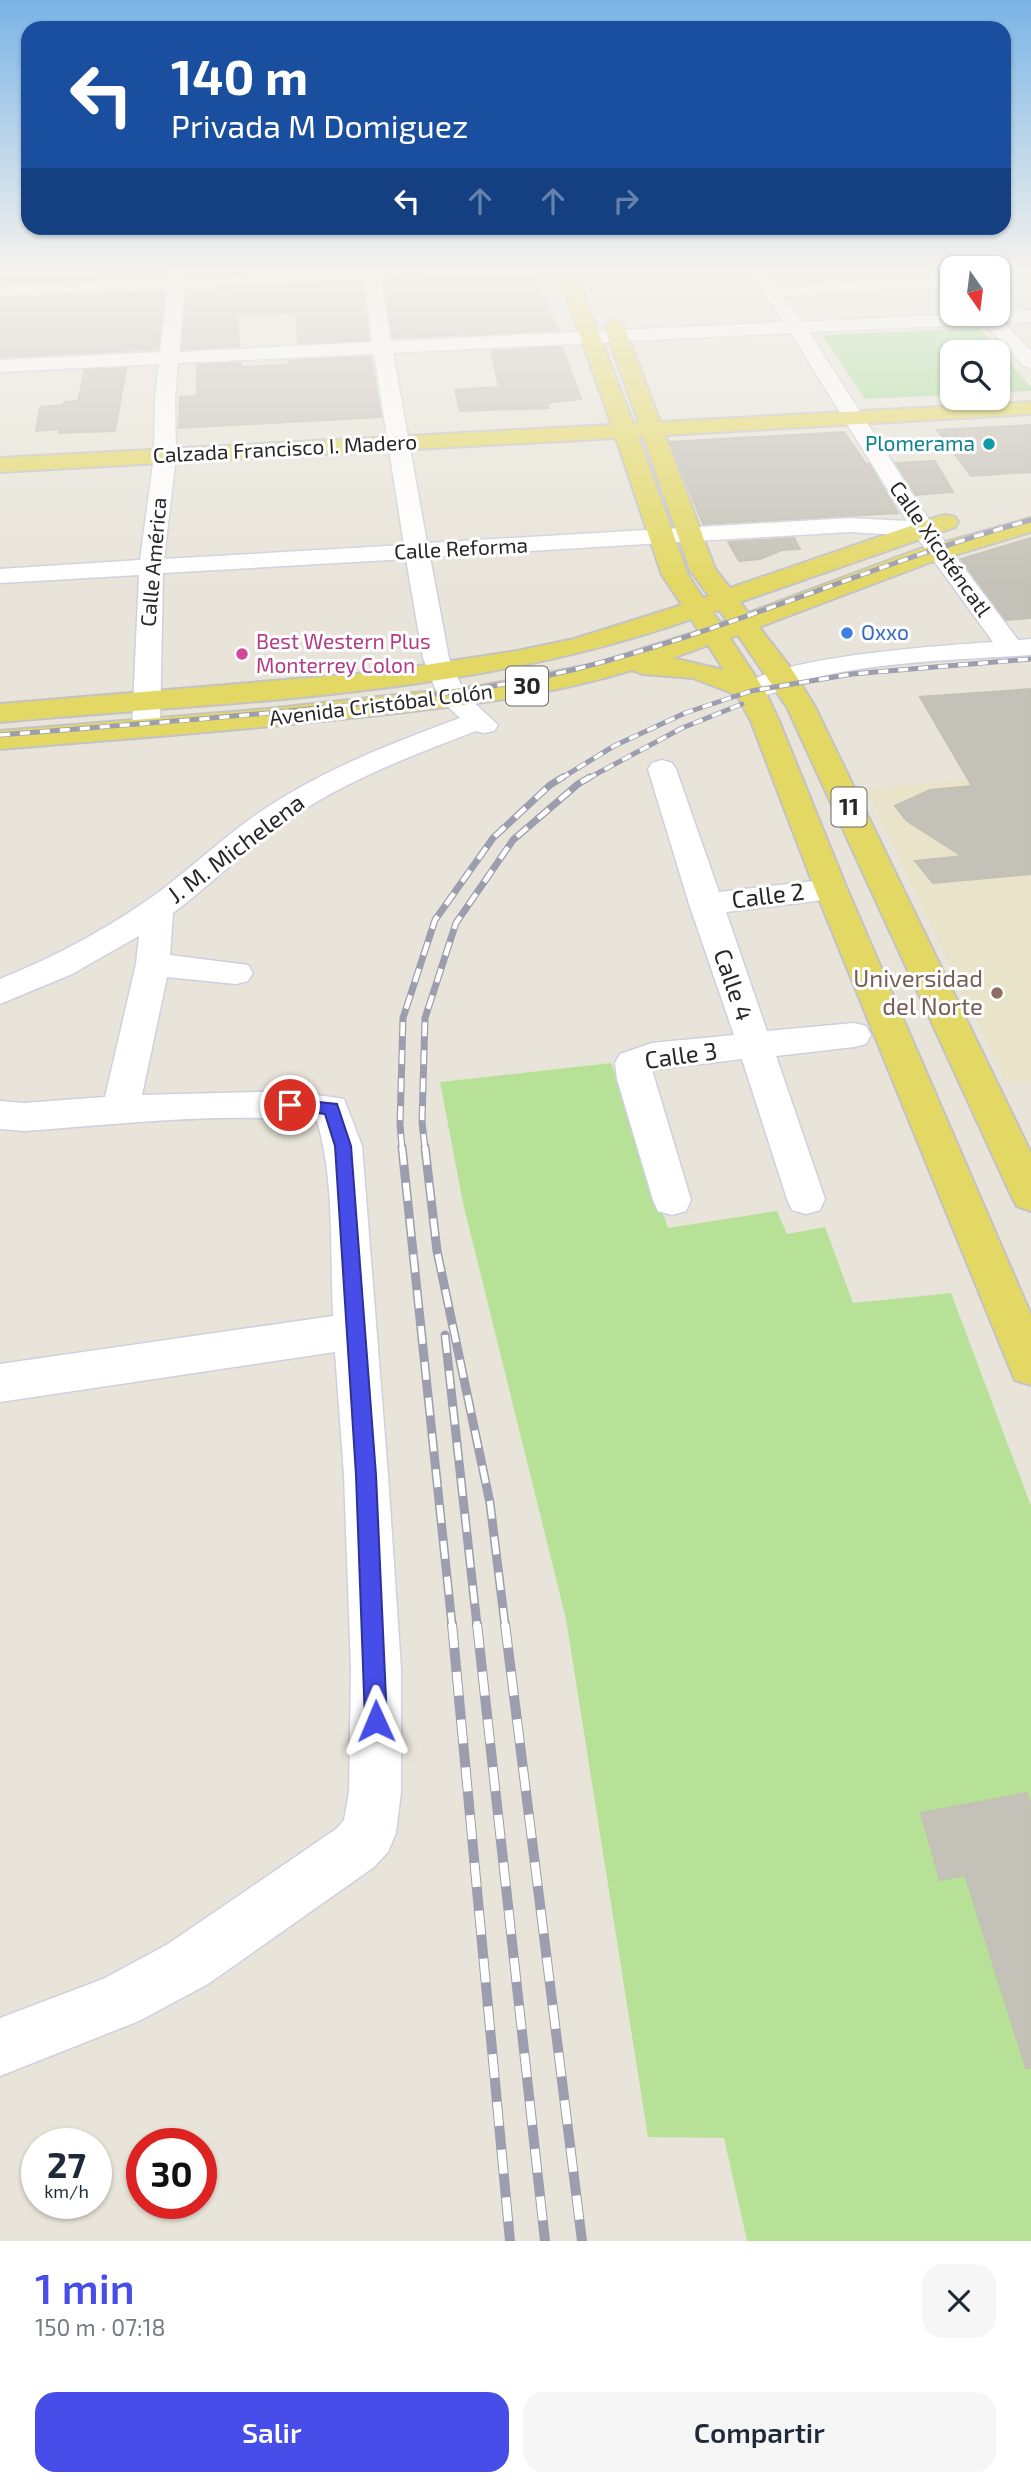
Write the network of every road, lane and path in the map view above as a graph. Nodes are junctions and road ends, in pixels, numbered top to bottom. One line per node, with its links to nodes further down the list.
1 (168, 376): 13 (street, Calle América)
2 (386, 376): 12 (street)
3 (611, 376): 11 (main road, 11)
4 (626, 376): 11 (main road, 11)
5 (826, 376): 10 (street, Calle Xicoténcatl)
6 (1031, 394): 7 (main road)
7 (1010, 395)
8 (940, 400): 10 (main road, Calzada Francisco I. Madero)
9 (1031, 408): 10 (main road, Calzada Francisco I. Madero)
10 (848, 411): 11 (main road, Calzada Francisco I. Madero); 18 (street, Calle Xicoténcatl)
11 (635, 423): 12 (main road, Calzada Francisco I. Madero); 19 (main road, 11)
12 (396, 436): 13 (main road, Calzada Francisco I. Madero); 20 (street)
13 (165, 448): 14 (main road, Calzada Francisco I. Madero); 15 (main road, Calzada Francisco I. Madero); 22 (street, Calle América)
14 (0, 450)
15 (0, 465)
16 (1028, 509): 21 (main road, Avenida Cristóbal Colón / 30)
17 (965, 516): 18 (main road, Avenida Cristóbal Colón / 30)
18 (923, 529): 19 (street, Calle Reforma); 21 (street, Calle Xicoténcatl); 24 (main road, Avenida Cristóbal Colón / 30)
19 (676, 536): 20 (street, Calle Reforma); 24 (main road, 11)
20 (416, 551): 22 (street, Calle Reforma); 27 (street)
21 (939, 552): 24 (main road, Avenida Cristóbal Colón / 30); 25 (street, Calle Xicoténcatl)
22 (151, 567): 23 (street, Calle Reforma); 32 (street, Calle América)
23 (0, 576)
24 (721, 617): 26 (main road, Avenida Cristóbal Colón / 30); 27 (main road, Avenida Cristóbal Colón / 30); 28 (main road, 11); 29 (main road, 11)
25 (1021, 648): 28 (street)
26 (600, 671): 29 (main road); 30 (main road, Avenida Cristóbal Colón / 30)
27 (440, 672): 30 (street); 32 (main road, Avenida Cristóbal Colón / 30)
28 (783, 677): 29 (street); 45 (main road, 11)
29 (751, 691): 35 (main road, 11)
30 (453, 698): 32 (main road, Avenida Cristóbal Colón / 30); 37 (street, J. M. Michelena)
31 (0, 713): 32 (main road, Avenida Cristóbal Colón / 30)
32 (147, 715): 33 (main road, Avenida Cristóbal Colón / 30)
33 (0, 740)
34 (662, 769): 36 (street, Calle 4)
35 (831, 889): 36 (street, Calle 2); 49 (main road, 11)
36 (705, 904): 42 (street, Calle 4)
37 (157, 909): 38 (street); 40 (street, J. M. Michelena)
38 (153, 964): 39 (street); 43 (street)
39 (236, 972)
40 (0, 992)
41 (854, 1035): 42 (street, Calle 3)
42 (753, 1046): 46 (street, Calle 4); 47 (street, Calle 3)
43 (121, 1109): 44 (street); 48 (street)
44 (0, 1115)
45 (1031, 1195)
46 (806, 1199)
47 (672, 1200)
48 (354, 1331): 50 (street); 51 (street)
49 (1031, 1366)
50 (0, 1383)
51 (0, 2046)

